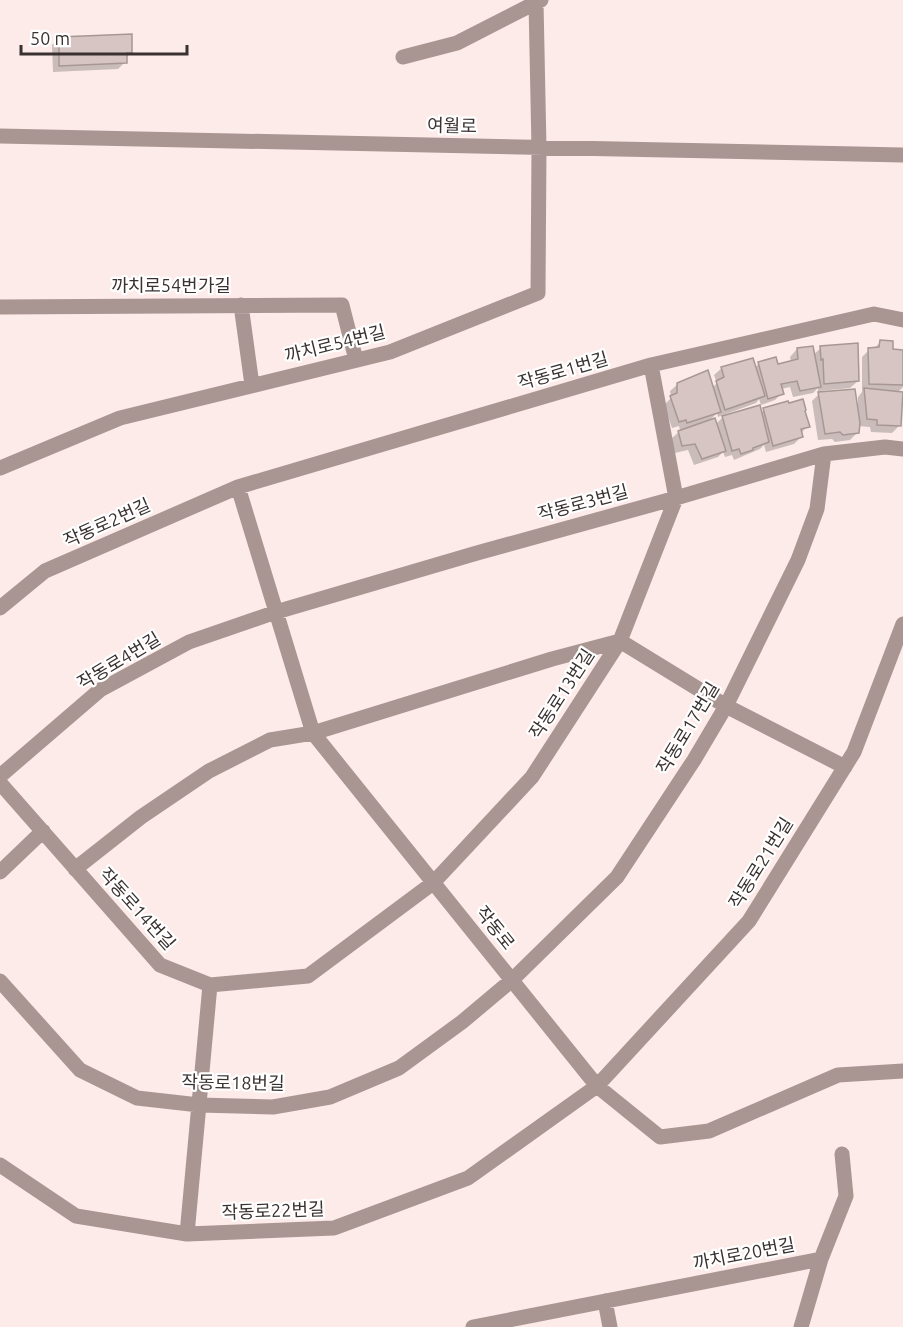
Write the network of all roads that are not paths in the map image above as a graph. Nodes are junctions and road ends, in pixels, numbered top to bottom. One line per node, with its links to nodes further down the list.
1 (538, 1): 2 (street); 4 (street)
2 (403, 57)
3 (0, 136): 4 (street, 여월로)
4 (539, 148): 5 (street, 여월로); 9 (street, 까치로54번길)
5 (903, 155)
6 (241, 305): 7 (street, 까치로54번가길); 9 (street, 까치로54번가길); 11 (street)
7 (0, 307)
8 (903, 320): 10 (street, 작동로1번길)
9 (356, 360): 11 (street, 까치로54번길)
10 (651, 365): 15 (street, 작동로1번길); 16 (street)
11 (252, 386): 14 (street, 까치로54번길)
12 (903, 449): 13 (street, 작동로3번길)
13 (824, 454): 16 (street, 작동로3번길); 21 (street, 작동로17번길)
14 (0, 468)
15 (238, 487): 17 (street, 작동로2번길); 18 (street, 작동로)
16 (676, 498): 18 (street, 작동로3번길); 20 (street, 작동로13번길)
17 (0, 608)
18 (276, 612): 22 (street, 작동로); 24 (street, 작동로4번길)
19 (903, 624): 23 (street, 작동로21번길)
20 (620, 641): 21 (street); 22 (street); 29 (street, 작동로13번길)
21 (726, 706): 23 (street); 30 (street, 작동로17번길)
22 (313, 733): 27 (street); 29 (street, 작동로)
23 (844, 767): 34 (street, 작동로21번길)
24 (0, 776)
25 (0, 783): 26 (street, 작동로14번길)
26 (42, 831): 27 (street, 작동로14번길); 28 (street)
27 (75, 869): 32 (street, 작동로14번길)
28 (0, 872)
29 (433, 883): 30 (street, 작동로); 32 (street, 작동로14번길)
30 (512, 980): 34 (street, 작동로); 35 (street, 작동로18번길)
31 (0, 981): 35 (street, 작동로18번길)
32 (210, 985): 35 (street)
33 (903, 1071): 34 (street, 작동로)
34 (597, 1086): 38 (street, 작동로22번길)
35 (199, 1105): 38 (street)
36 (842, 1154): 39 (street)
37 (0, 1165): 38 (street, 작동로22번길)
38 (187, 1234)
39 (821, 1259): 40 (street, 까치로20번길); 43 (street, 까치로20번길)
40 (605, 1301): 41 (street, 까치로20번길); 42 (street)
41 (473, 1327)
42 (610, 1327)
43 (801, 1327)

